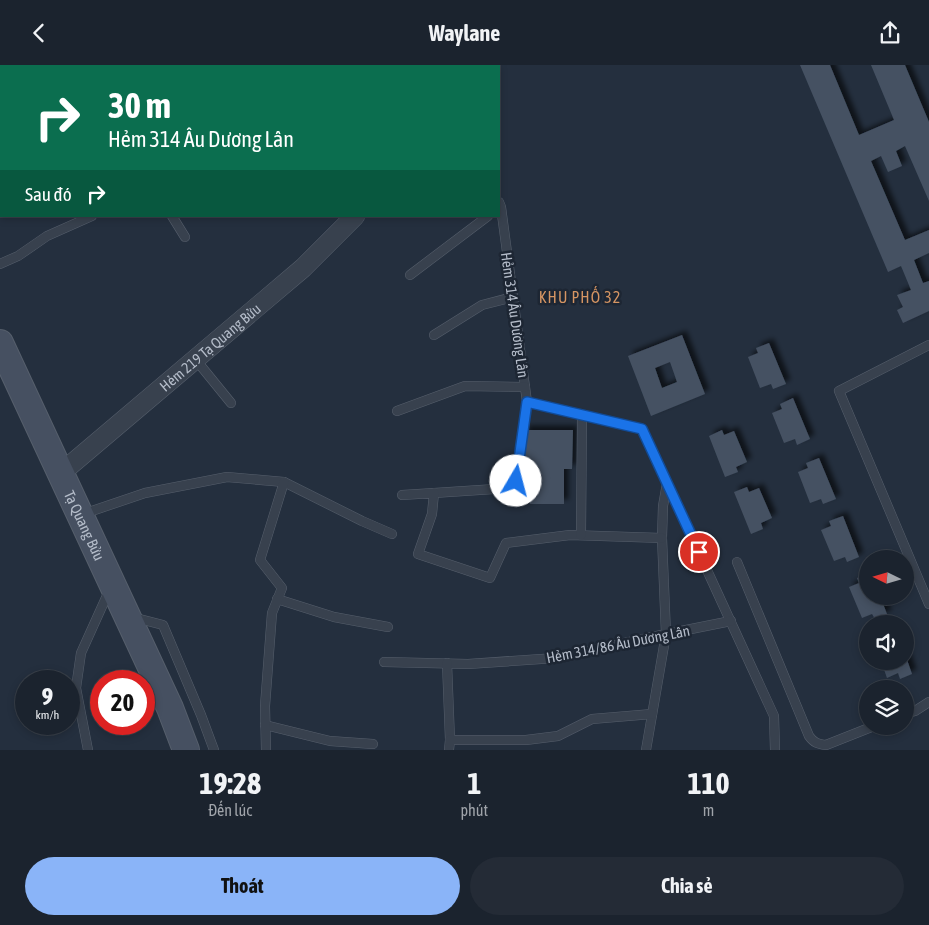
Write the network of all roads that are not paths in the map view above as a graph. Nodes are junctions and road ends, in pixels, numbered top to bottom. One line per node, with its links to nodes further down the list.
1 (500, 212): 9 (lane, Hẻm 314 Âu Dương Lân)
2 (90, 217): 7 (lane)
3 (173, 217): 6 (lane)
4 (354, 217): 13 (street, Hẻm 219 Tạ Quang Bửu)
5 (487, 217): 8 (lane)
6 (185, 237)
7 (0, 265)
8 (410, 275)
9 (513, 297): 10 (lane); 14 (lane, Hẻm 314 Âu Dương Lân)
10 (434, 335)
11 (0, 343): 19 (main road, Tạ Quang Bửu)
12 (929, 345): 31 (lane)
13 (196, 360): 16 (lane); 19 (street, Hẻm 219 Tạ Quang Bửu)
14 (525, 387): 15 (lane, Hẻm 314 Âu Dương Lân); 17 (lane)
15 (527, 402): 18 (lane); 22 (lane, Hẻm 314 Âu Dương Lân)
16 (231, 403)
17 (397, 411)
18 (582, 415): 21 (lane); 26 (lane)
19 (61, 473): 24 (main road, Tạ Quang Bửu)
20 (284, 482): 24 (lane); 25 (lane); 30 (lane)
21 (667, 483): 27 (lane); 33 (lane)
22 (434, 493): 23 (lane); 26 (lane)
23 (402, 495)
24 (80, 515): 29 (main road, Tạ Quang Bửu)
25 (392, 534)
26 (581, 535): 27 (lane)
27 (662, 538): 35 (lane)
28 (737, 562): 42 (lane)
29 (113, 583): 32 (main road, Tạ Quang Bửu); 46 (lane)
30 (277, 599): 34 (lane); 41 (lane)
31 (929, 604)
32 (128, 616): 47 (main road, Tạ Quang Bửu); 48 (lane)
33 (731, 621): 35 (lane, Hẻm 314/86 Âu Dương Lân); 51 (lane)
34 (388, 627)
35 (666, 634): 37 (lane, Hẻm 314/86 Âu Dương Lân); 40 (lane)
36 (384, 662): 37 (lane, Hẻm 314/86 Âu Dương Lân)
37 (447, 663): 43 (lane)
38 (929, 703): 39 (lane)
39 (914, 711)
40 (652, 714): 43 (lane); 45 (lane)
41 (265, 725): 44 (lane); 49 (lane)
42 (859, 732)
43 (450, 739): 50 (lane)
44 (373, 745)
45 (649, 749)
46 (88, 750)
47 (186, 750)
48 (214, 750)
49 (266, 750)
50 (449, 750)
51 (775, 750)

